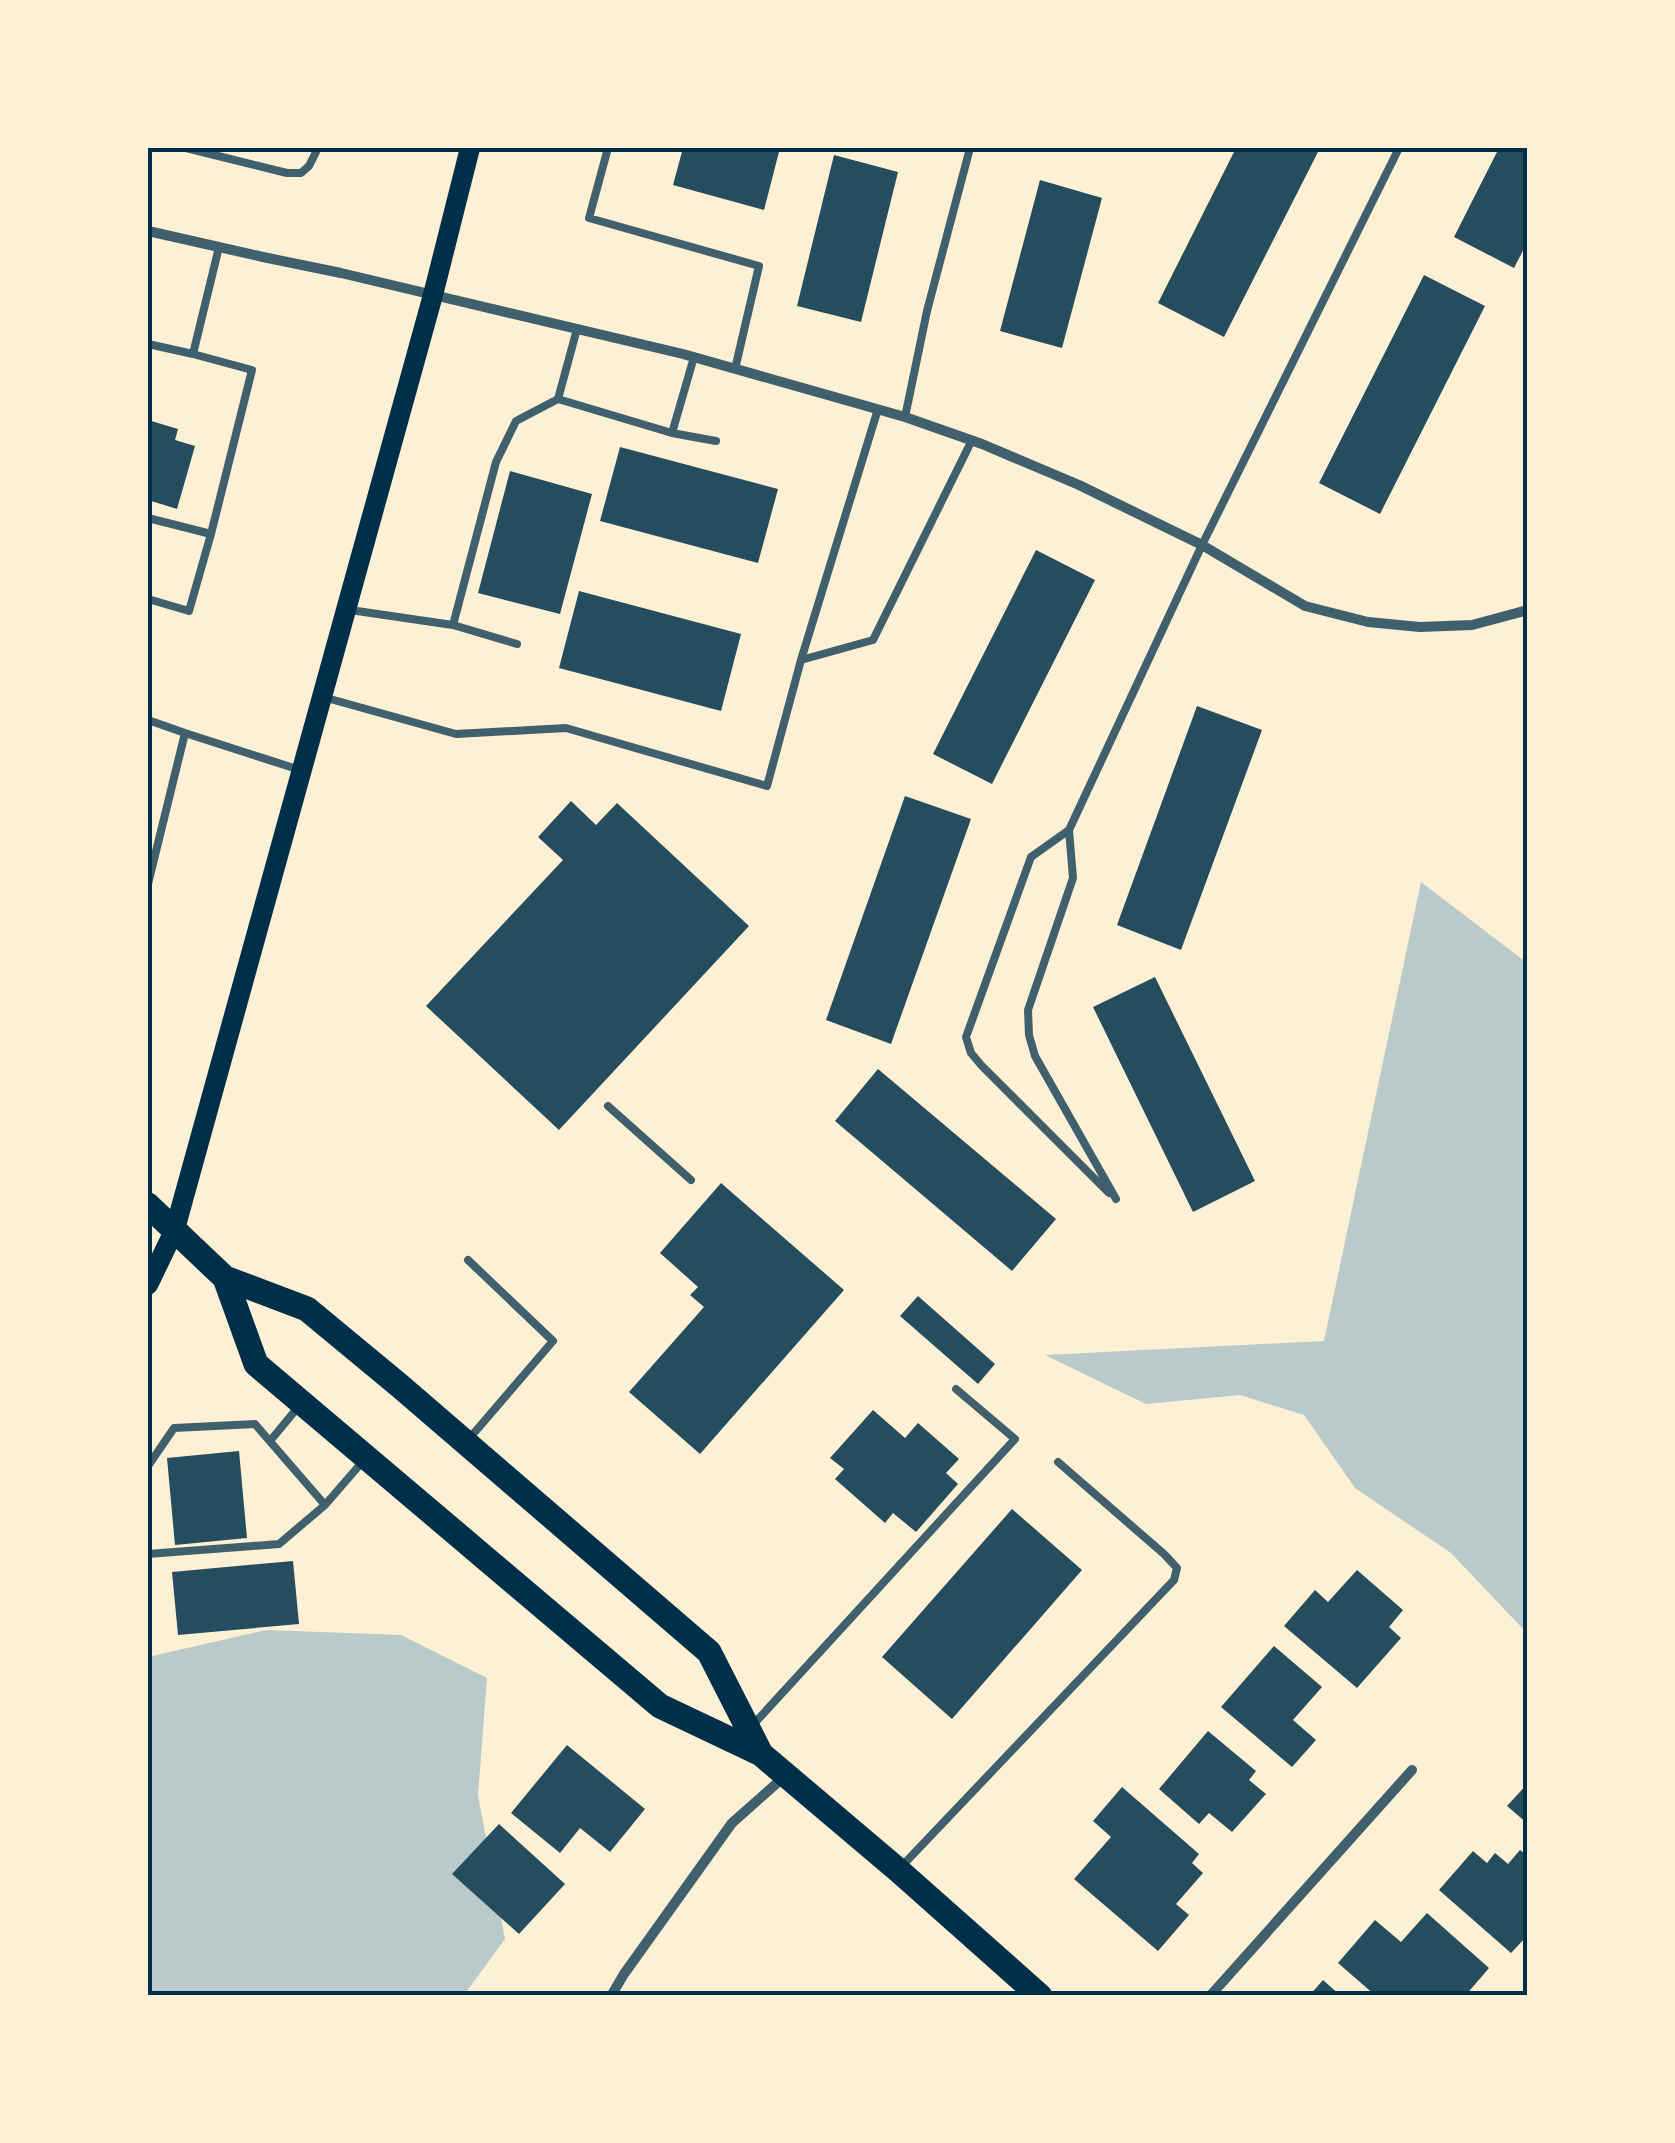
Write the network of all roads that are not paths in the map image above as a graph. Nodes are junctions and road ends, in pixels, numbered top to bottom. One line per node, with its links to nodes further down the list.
1 (186, 148): 2 (lane)
2 (318, 148)
3 (470, 148): 9 (main road)
4 (608, 148): 14 (lane)
5 (970, 148): 17 (lane)
6 (1399, 148): 23 (lane)
7 (148, 230): 8 (street)
8 (219, 246): 9 (street); 12 (lane)
9 (432, 295): 10 (street); 25 (main road)
10 (577, 329): 13 (street); 15 (lane)
11 (148, 344): 12 (lane)
12 (194, 354): 22 (lane)
13 (694, 357): 14 (street); 18 (lane)
14 (735, 369): 16 (street)
15 (558, 399): 18 (lane); 27 (lane)
16 (878, 409): 17 (street); 29 (lane)
17 (905, 417): 19 (street)
18 (672, 433): 20 (lane)
19 (972, 440): 23 (street); 29 (lane)
20 (716, 441)
21 (148, 518): 22 (lane)
22 (211, 534): 24 (lane)
23 (1202, 544): 26 (street); 34 (lane)
24 (148, 599)
25 (346, 610): 27 (lane); 30 (main road)
26 (1528, 610)
27 (453, 625): 28 (lane)
28 (517, 644)
29 (802, 660): 30 (lane)
30 (322, 697): 33 (main road)
31 (148, 720): 32 (lane)
32 (185, 733): 33 (lane); 35 (lane)
33 (302, 770): 39 (main road)
34 (1069, 830): 34 (lane)
35 (148, 884)
36 (608, 1106): 37 (lane)
37 (691, 1180)
38 (148, 1205): 39 (main road)
39 (175, 1229): 41 (main road); 42 (main road)
40 (468, 1260): 46 (lane)
41 (225, 1278): 44 (main road); 46 (main road)
42 (148, 1285)
43 (956, 1389): 52 (lane)
44 (302, 1403): 45 (lane); 47 (main road)
45 (270, 1441): 48 (lane); 50 (lane)
46 (466, 1443): 52 (main road)
47 (366, 1458): 50 (lane); 52 (main road)
48 (149, 1462)
49 (1058, 1462): 55 (lane)
50 (324, 1505): 51 (lane)
51 (148, 1554)
52 (754, 1742): 54 (main road)
53 (1412, 1770): 58 (street)
54 (786, 1775): 55 (main road); 56 (street)
55 (898, 1870): 57 (main road)
56 (611, 1996)
57 (1040, 1996)
58 (1210, 1996)

